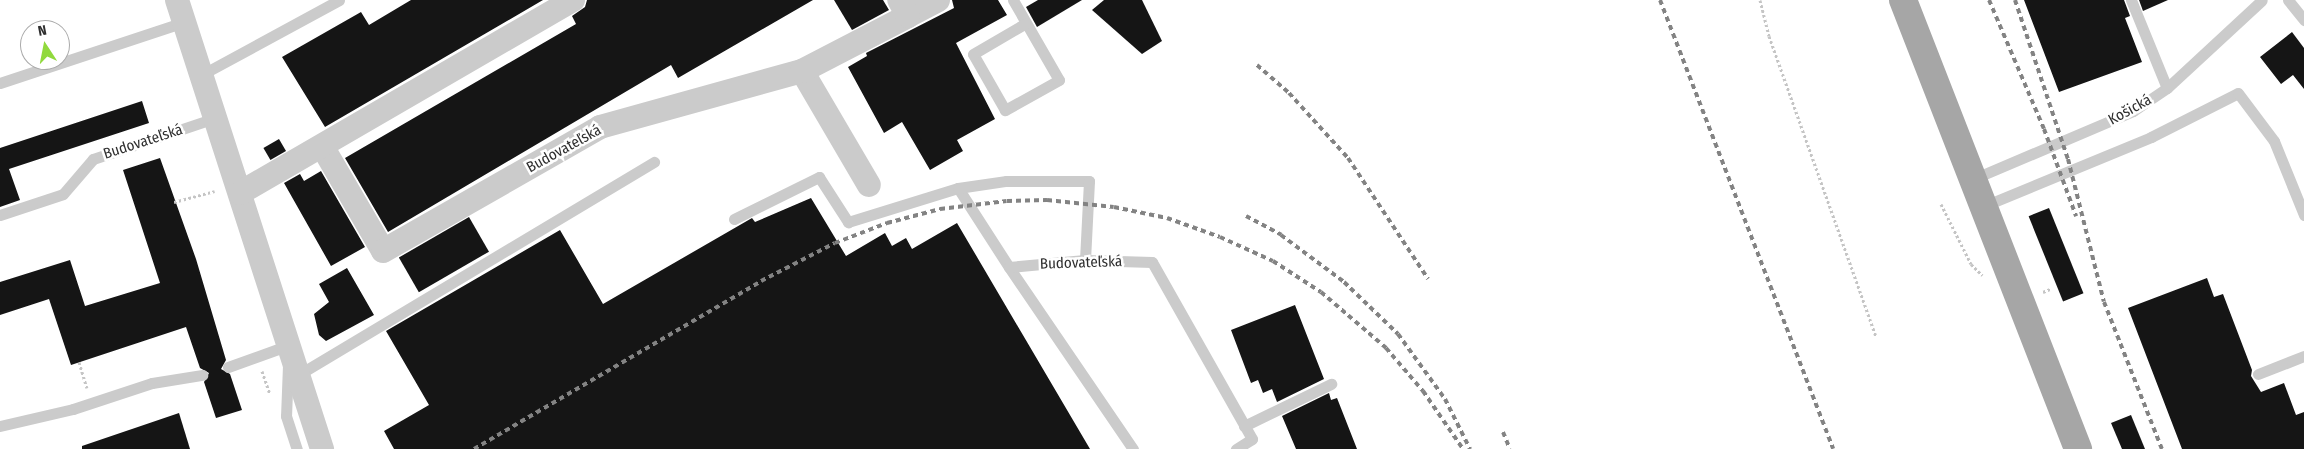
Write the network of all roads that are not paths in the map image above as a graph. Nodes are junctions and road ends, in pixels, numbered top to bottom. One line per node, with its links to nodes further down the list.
1 (339, 0): 14 (lane)
2 (574, 0): 18 (street)
3 (938, 0): 9 (street, Budovateľská)
4 (1012, 0): 12 (lane)
5 (1903, 0): 20 (main road)
6 (2131, 0): 16 (lane)
7 (2262, 0): 16 (lane, Košická)
8 (2288, 0): 11 (lane)
9 (904, 8): 13 (street, Budovateľská)
10 (181, 11): 14 (street); 15 (lane)
11 (2304, 20)
12 (1026, 23): 12 (lane)
13 (802, 71): 18 (street, Budovateľská); 21 (street)
14 (201, 75): 17 (street)
15 (0, 83)
16 (2167, 88): 20 (lane, Košická)
17 (215, 118): 23 (street); 25 (lane, Budovateľská)
18 (322, 146): 23 (street)
19 (654, 162): 35 (lane)
20 (1971, 180): 24 (main road)
21 (869, 185)
22 (958, 188): 27 (lane); 28 (lane); 29 (lane)
23 (238, 189): 30 (street)
24 (1982, 207): 26 (lane); 44 (main road)
25 (0, 215)
26 (2304, 215)
27 (734, 219)
28 (1085, 260): 29 (lane, Budovateľská); 38 (lane, Budovateľská)
29 (1008, 267): 42 (lane, Budovateľská)
30 (289, 346): 32 (lane); 35 (street); 40 (lane)
31 (2304, 356): 33 (lane)
32 (228, 367)
33 (2258, 374)
34 (202, 375): 37 (lane)
35 (298, 375): 41 (street)
36 (1332, 384): 38 (lane)
37 (0, 426)
38 (1244, 426): 39 (lane, Budovateľská)
39 (1254, 444): 43 (lane, Budovateľská)
40 (297, 449)
41 (322, 449)
42 (1133, 449)
43 (1236, 449)
44 (2078, 449)

